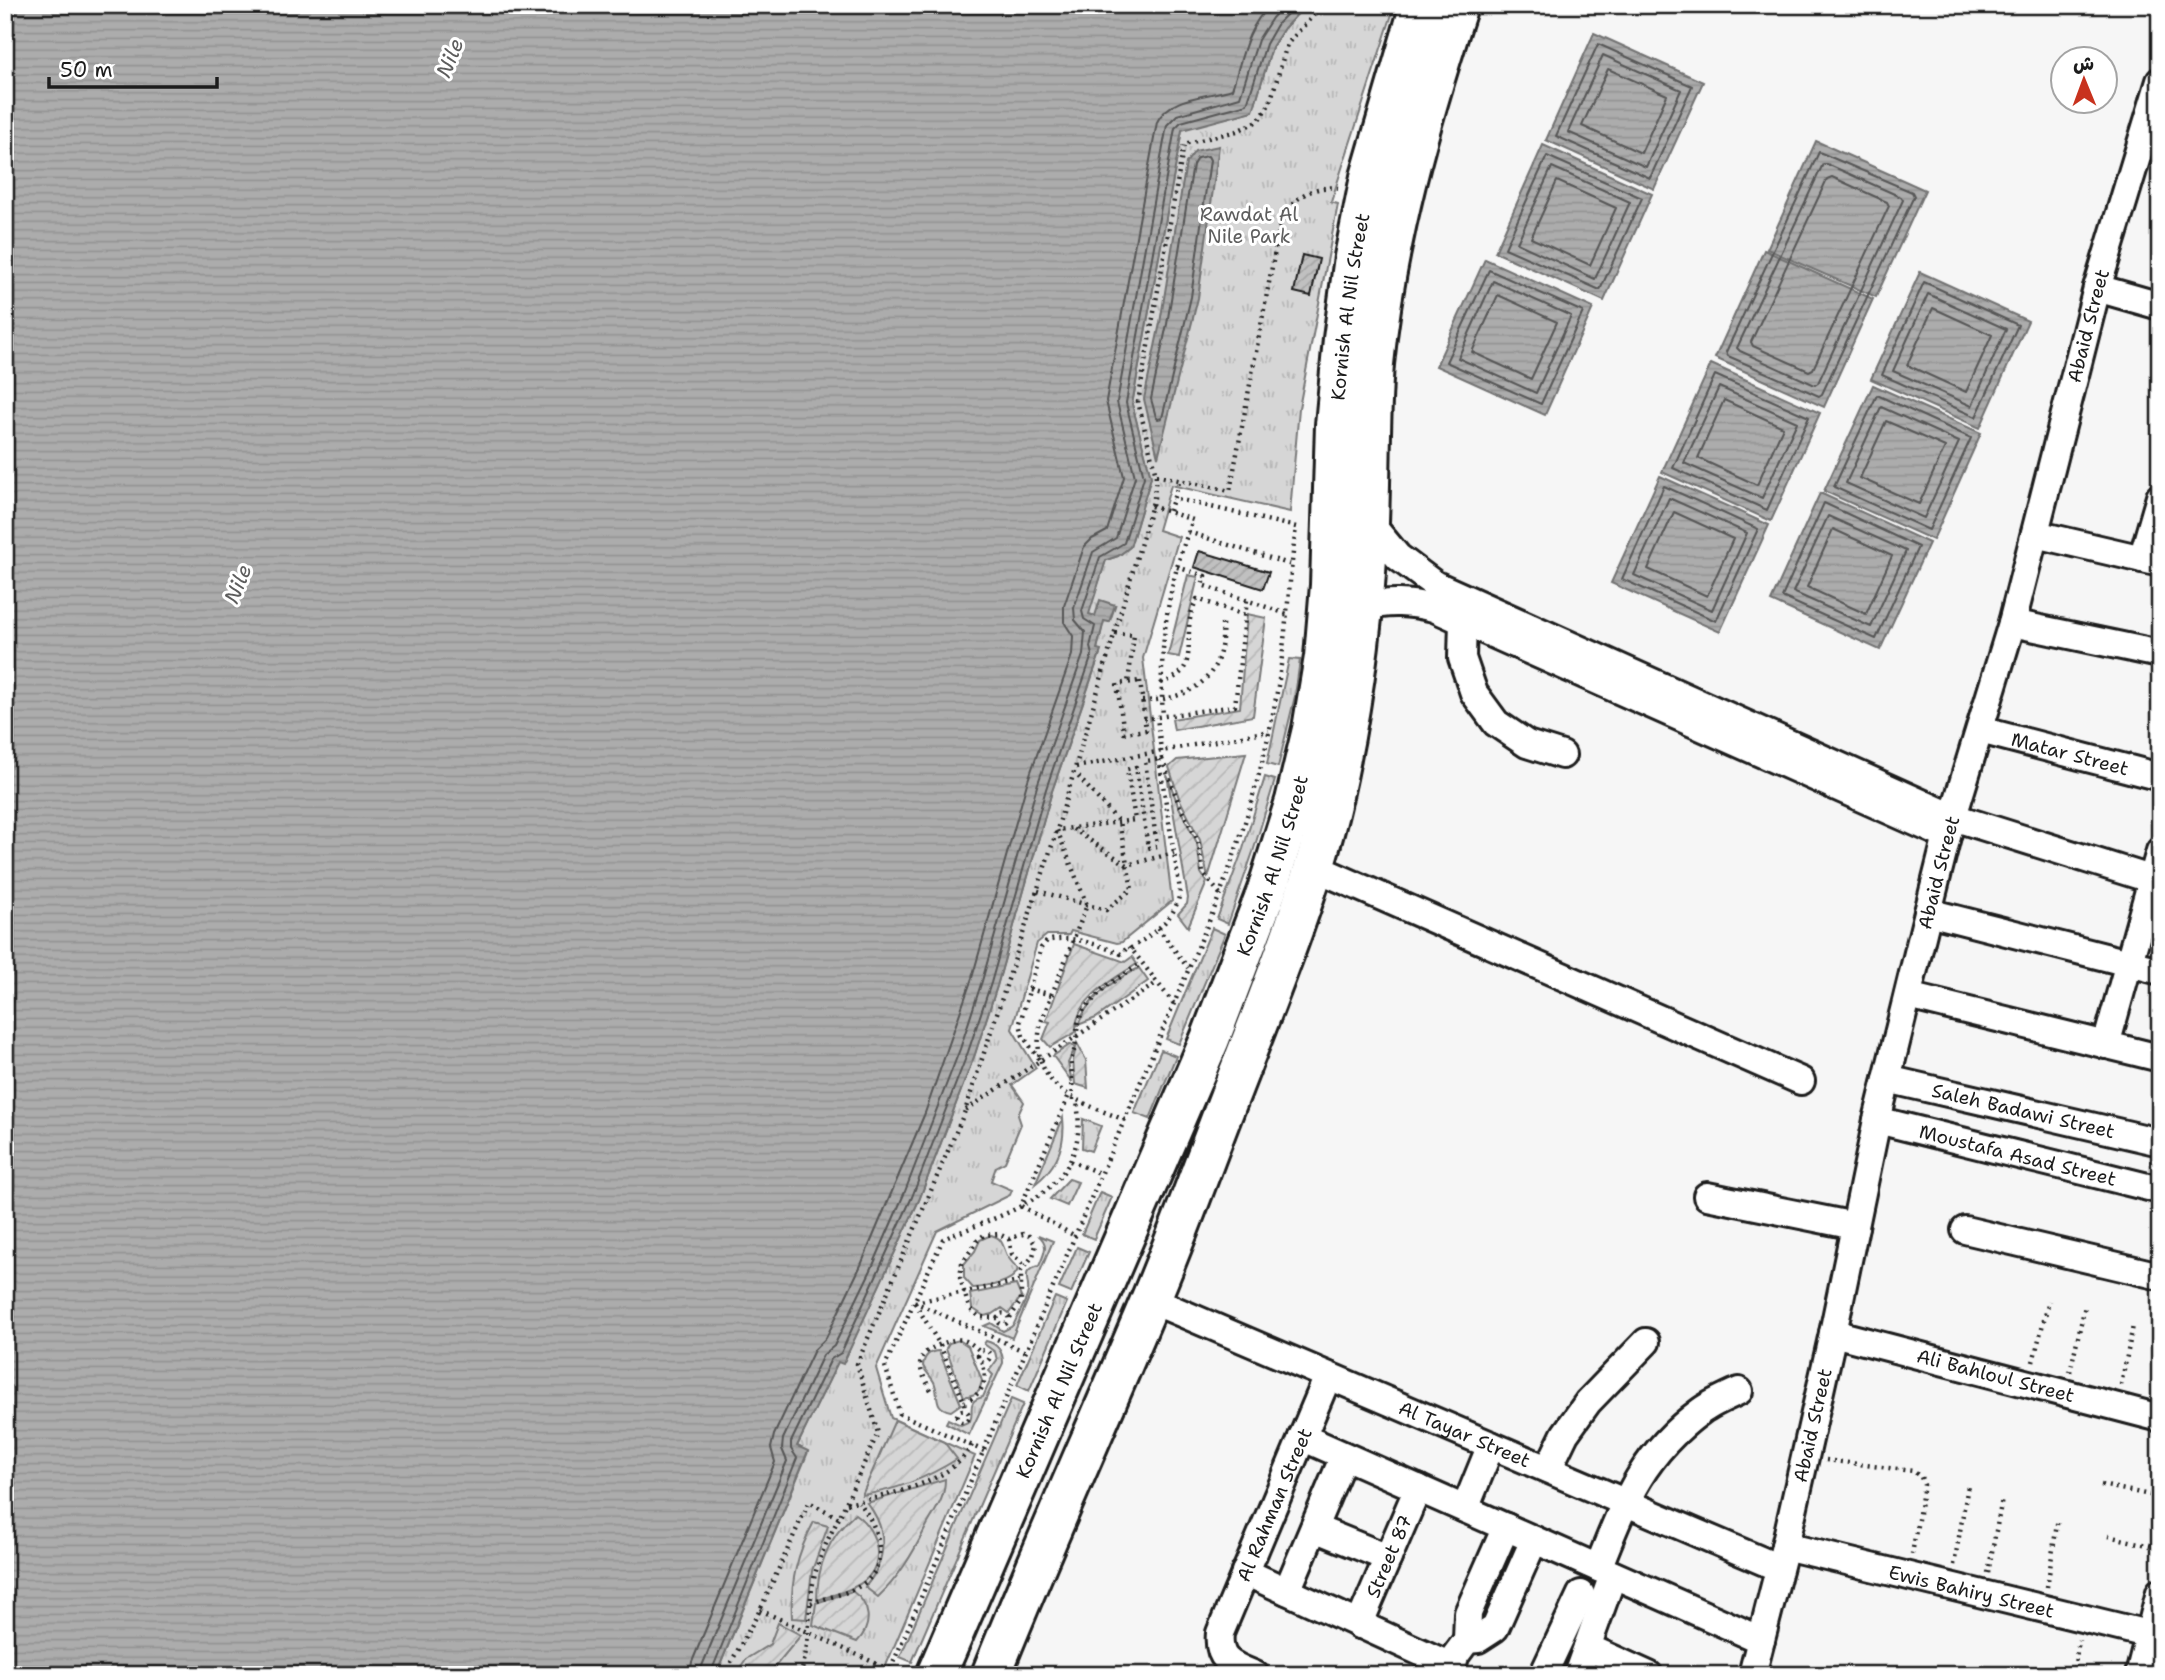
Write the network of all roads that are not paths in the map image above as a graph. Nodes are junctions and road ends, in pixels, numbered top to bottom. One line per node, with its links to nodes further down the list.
1 (1420, 5): 56 (highway, Kornish Al Nil Street)
2 (1458, 5): 7 (highway, Kornish Al Nil Street)
3 (2160, 81): 4 (street, Abaid Street)
4 (2096, 288): 5 (street); 8 (street, Abaid Street)
5 (2160, 306)
6 (2160, 497): 9 (street)
7 (1369, 522): 10 (highway, Kornish Al Nil Street); 17 (street)
8 (2035, 534): 9 (street); 12 (street, Abaid Street)
9 (2151, 561)
10 (1364, 607): 11 (street); 19 (highway, Kornish Al Nil Street)
11 (1463, 620): 15 (street); 17 (street)
12 (2012, 623): 13 (street); 14 (street, Abaid Street)
13 (2160, 654)
14 (1980, 730): 16 (street, Matar Street); 17 (street, Abaid Street)
15 (1562, 755)
16 (2160, 777)
17 (1950, 826): 20 (street); 21 (street, Abaid Street)
18 (2160, 851): 20 (street)
19 (1314, 867): 28 (street); 36 (highway, Kornish Al Nil Street)
20 (2156, 880): 22 (street)
21 (1928, 912): 22 (street); 24 (street, Abaid Street)
22 (2127, 963): 23 (street); 25 (street)
23 (2160, 971)
24 (1908, 996): 25 (street); 27 (street, Abaid Street)
25 (2106, 1045): 26 (street)
26 (2160, 1058)
27 (1887, 1079): 29 (street, Abaid Street); 30 (street, Saleh Badawi Street)
28 (1801, 1081)
29 (1877, 1120): 31 (street, Moustafa Asad Street); 33 (street, Abaid Street)
30 (2160, 1142)
31 (2160, 1190)
32 (1707, 1196): 33 (street)
33 (1855, 1226): 37 (street, Abaid Street)
34 (1965, 1230): 35 (street)
35 (2160, 1276)
36 (1151, 1300): 39 (street, Al Tayar Street); 60 (highway, Kornish Al Nil Street)
37 (1833, 1333): 41 (street, Ali Bahloul Street); 52 (street, Abaid Street)
38 (1646, 1342): 45 (street)
39 (1328, 1376): 42 (street, Al Rahman Street); 43 (street, Al Tayar Street)
40 (1739, 1391): 47 (street)
41 (2160, 1418)
42 (1302, 1437): 44 (street); 55 (street, Al Rahman Street)
43 (1491, 1446): 45 (street, Al Tayar Street); 48 (street)
44 (1344, 1456): 46 (street); 50 (street)
45 (1548, 1469): 47 (street, Al Tayar Street)
46 (1418, 1488): 48 (street); 53 (street, Street 87)
47 (1625, 1502): 52 (street, Al Tayar Street); 54 (street)
48 (1465, 1509): 49 (street)
49 (1506, 1527): 51 (street); 63 (street)
50 (1314, 1528): 53 (street); 57 (street)
51 (1534, 1540): 54 (street); 63 (street)
52 (1782, 1557): 62 (street, Ewis Bahiry Street); 64 (street, Abaid Street)
53 (1388, 1558): 61 (street, Street 87)
54 (1606, 1572): 64 (street); 65 (street)
55 (1245, 1573): 57 (street); 69 (street, Al Rahman Street)
56 (974, 1589): 60 (highway); 67 (highway, Kornish Al Nil Street)
57 (1287, 1591): 61 (street)
58 (2160, 1592): 62 (street)
59 (1581, 1594): 70 (street)
60 (1017, 1611): 68 (highway, Kornish Al Nil Street)
61 (1359, 1625): 66 (street)
62 (2154, 1636): 74 (street)
63 (1467, 1640): 66 (street)
64 (1761, 1640): 73 (street, Abaid Street)
65 (1587, 1647): 71 (street); 72 (street)
66 (1451, 1670)
67 (936, 1675)
68 (991, 1675)
69 (1255, 1675)
70 (1543, 1675)
71 (1577, 1675)
72 (1649, 1675)
73 (1752, 1675)
74 (2139, 1675)

